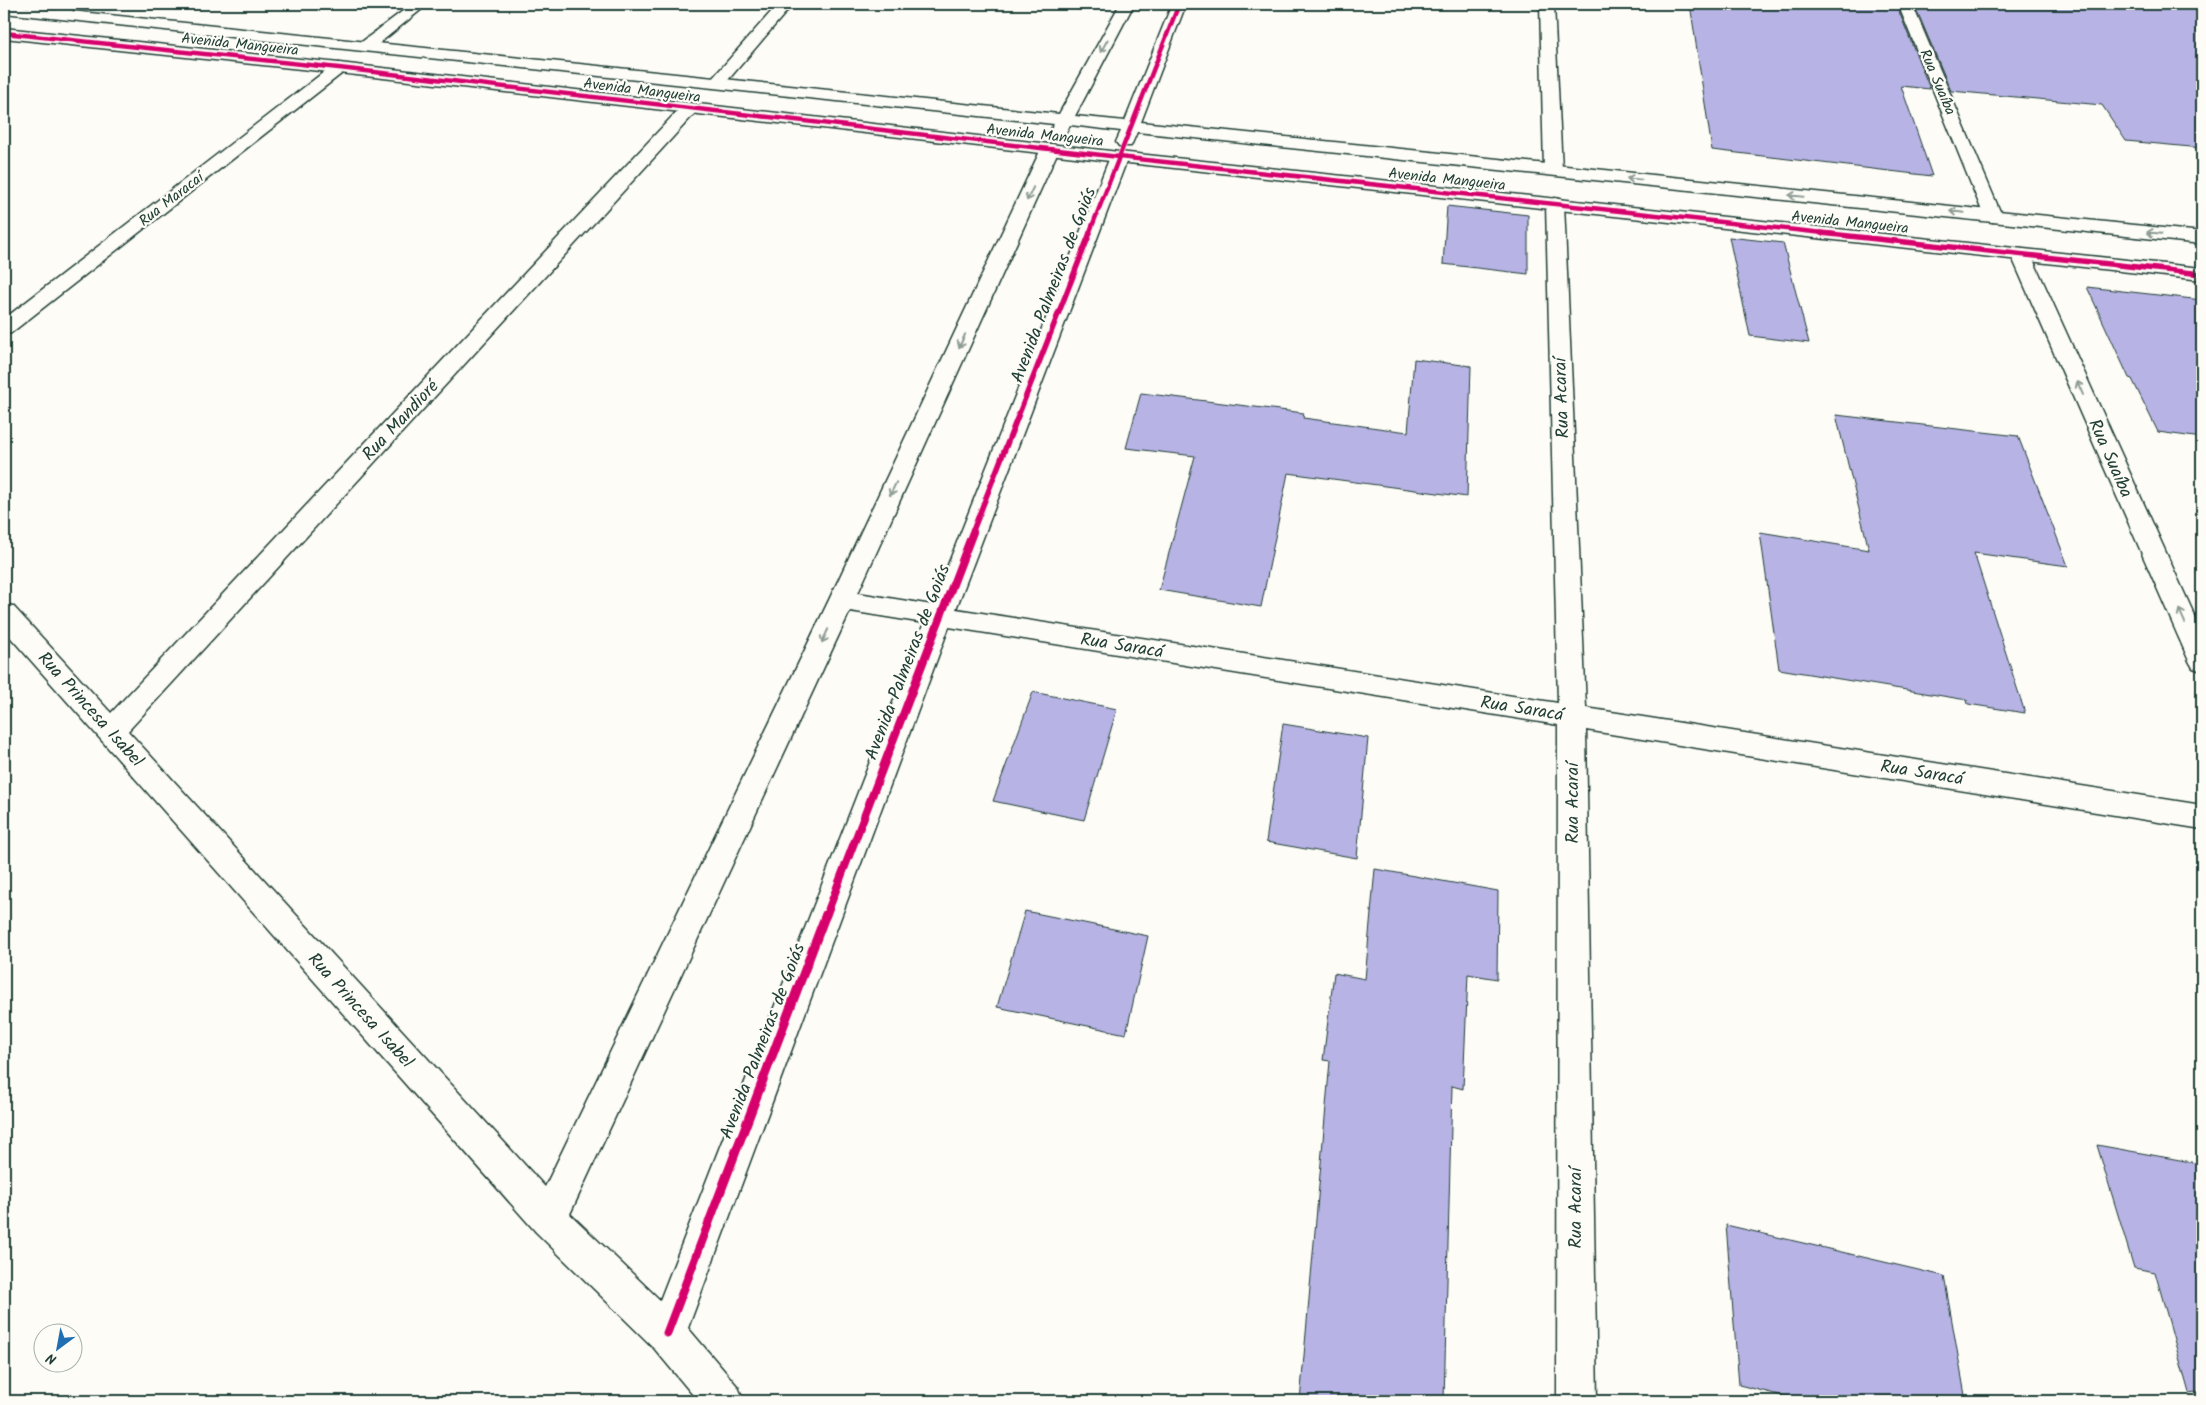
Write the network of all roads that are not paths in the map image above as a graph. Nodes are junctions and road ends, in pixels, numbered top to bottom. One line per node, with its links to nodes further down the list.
1 (76, 4): 9 (street)
2 (421, 4): 11 (street)
3 (786, 4): 13 (street)
4 (1127, 4): 15 (street, one-way to 15)
5 (1179, 4): 16 (street, Avenida Palmeiras de Goiás)
6 (1547, 4): 19 (street)
7 (1905, 4): 21 (street, Rua Suaíba)
8 (4, 9): 9 (street, Avenida Mangueira)
9 (58, 14): 11 (street, Avenida Mangueira)
10 (4, 33): 12 (street, Avenida Mangueira)
11 (365, 46): 13 (street, Avenida Mangueira)
12 (339, 68): 14 (street, Avenida Mangueira); 25 (street, Rua Maracaí)
13 (716, 84): 15 (street, Avenida Mangueira)
14 (689, 109): 17 (street, Avenida Mangueira); 31 (street, Rua Mandioré)
15 (1063, 119): 16 (street, Avenida Mangueira); 17 (street)
16 (1130, 126): 18 (street, Avenida Palmeiras de Goiás); 19 (street, Avenida Mangueira)
17 (1050, 149): 18 (street, Avenida Mangueira); 26 (street, one-way to 26)
18 (1119, 157): 20 (street, Avenida Mangueira); 28 (street, Avenida Palmeiras de Goiás)
19 (1553, 170): 21 (street, Avenida Mangueira, one-way to 19)
20 (1555, 204): 23 (street, Avenida Mangueira); 30 (street, Rua Acaraí)
21 (1994, 216): 22 (street, Avenida Mangueira, one-way to 21)
22 (2202, 238)
23 (2021, 255): 24 (street, Avenida Mangueira); 29 (street, Rua Suaíba, one-way to 23)
24 (2202, 274)
25 (4, 329)
26 (842, 600): 28 (street, Rua Saracá); 33 (street, one-way to 33)
27 (4, 614): 31 (street, Rua Princesa Isabel)
28 (940, 616): 30 (street, Rua Saracá); 34 (street, Avenida Palmeiras de Goiás)
29 (2202, 661)
30 (1572, 716): 32 (street, Rua Saracá); 36 (street, Rua Acaraí)
31 (111, 731): 33 (street, Rua Princesa Isabel)
32 (2202, 817)
33 (549, 1220): 34 (street, Rua Princesa Isabel)
34 (667, 1333): 35 (street, Rua Princesa Isabel)
35 (724, 1401)
36 (1577, 1401)

